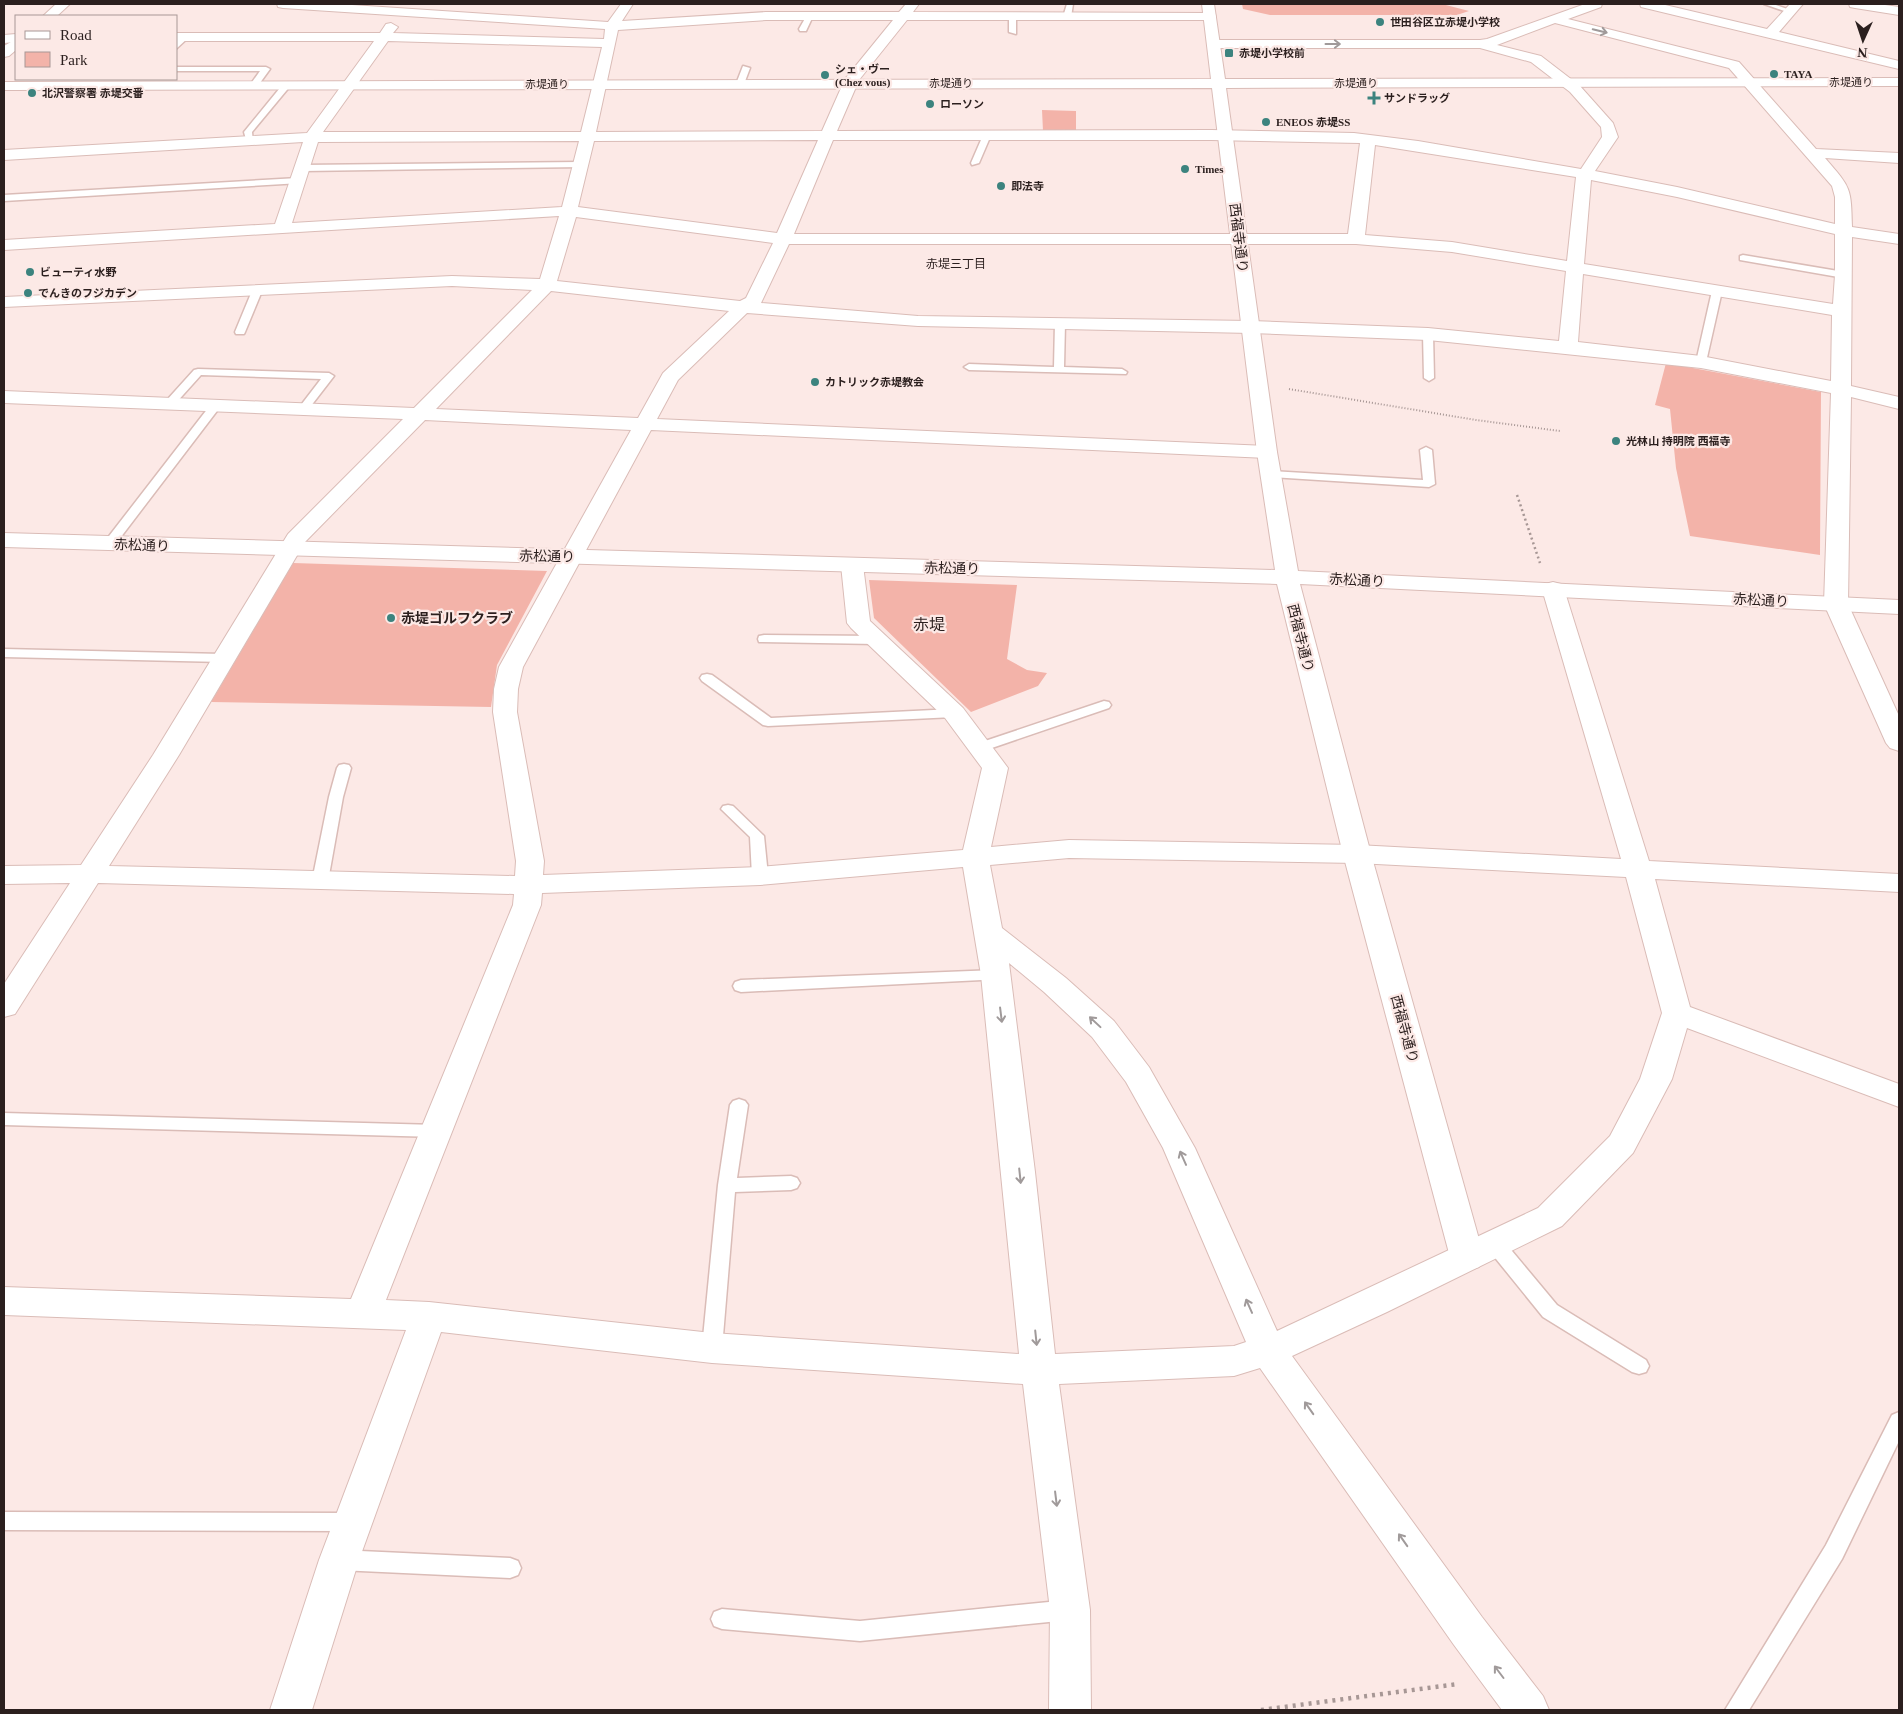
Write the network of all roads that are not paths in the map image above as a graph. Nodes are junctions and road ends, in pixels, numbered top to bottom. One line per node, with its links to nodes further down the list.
1 (64, 4): 14 (street)
2 (283, 4): 8 (street)
3 (627, 4): 21 (street)
4 (1596, 4): 17 (street)
5 (1646, 4): 20 (street)
6 (1767, 4): 9 (lane)
7 (1855, 4): 13 (street)
8 (406, 7): 21 (street); 22 (street)
9 (1793, 7): 20 (street)
10 (908, 10): 15 (street); 16 (street); 34 (street)
11 (1068, 10): 12 (street); 16 (street)
12 (1209, 10): 25 (street, 西福寺通り)
13 (1899, 11)
14 (50, 15)
15 (809, 16): 18 (lane); 21 (street)
16 (1012, 17): 19 (lane)
17 (1553, 19): 26 (street); 36 (street, one-way to 36)
18 (803, 29)
19 (1013, 32)
20 (1770, 34): 28 (street)
21 (611, 35): 22 (street); 38 (street)
22 (382, 37): 23 (street); 37 (street)
23 (179, 40)
24 (15, 44): 27 (street)
25 (1214, 44): 26 (street, one-way to 26); 35 (street, 西福寺通り)
26 (1480, 44): 32 (street)
27 (4, 53)
28 (1899, 65)
29 (746, 68): 39 (lane)
30 (178, 69): 40 (lane)
31 (79, 82): 40 (street, 赤堤通り); 42 (street, 赤堤通り)
32 (1566, 82): 35 (street, 赤堤通り); 36 (street, 赤堤通り); 55 (street)
33 (1899, 82): 36 (street, 赤堤通り)
34 (851, 83): 35 (street, 赤堤通り); 39 (street, 赤堤通り); 46 (street)
35 (1219, 83): 44 (street, 西福寺通り)
36 (1750, 83): 50 (street)
37 (350, 84): 38 (street, 赤堤通り); 41 (street, 赤堤通り); 47 (street)
38 (599, 84): 39 (street, 赤堤通り); 45 (street)
39 (740, 84)
40 (254, 85): 41 (street, 赤堤通り)
41 (287, 85): 49 (lane)
42 (4, 86)
43 (987, 135): 44 (street); 46 (street); 53 (lane)
44 (1226, 135): 48 (street); 62 (street, 西福寺通り)
45 (587, 136): 46 (street); 47 (street); 54 (street)
46 (826, 136): 61 (street)
47 (312, 137): 49 (street); 56 (street)
48 (1368, 140): 55 (street); 63 (street)
49 (250, 141): 51 (street)
50 (1812, 153): 52 (street); 60 (street)
51 (4, 155)
52 (1899, 158)
53 (976, 163)
54 (580, 165): 56 (lane); 58 (street)
55 (1584, 174): 60 (street); 67 (street)
56 (300, 175): 57 (lane); 59 (street)
57 (4, 198)
58 (569, 211): 59 (street); 61 (street); 69 (street)
59 (282, 228): 65 (street)
60 (1844, 231): 64 (street); 68 (street)
61 (783, 239): 62 (street); 73 (street)
62 (1239, 239): 63 (street); 76 (street, 西福寺通り)
63 (1356, 239): 67 (street)
64 (1899, 239)
65 (4, 245)
66 (1743, 258): 68 (lane)
67 (1575, 267): 71 (street); 79 (street)
68 (1844, 275): 74 (street)
69 (547, 285): 70 (street); 73 (street); 91 (street)
70 (257, 291): 72 (street); 77 (lane)
71 (1717, 291): 74 (street); 80 (lane)
72 (4, 302)
73 (743, 307): 75 (street); 92 (street)
74 (1842, 311): 85 (street)
75 (1060, 323): 76 (street); 82 (lane)
76 (1251, 328): 78 (street); 94 (street, 西福寺通り)
77 (240, 332)
78 (1428, 334): 79 (street); 84 (lane)
79 (1568, 347): 80 (street)
80 (1701, 362): 85 (street)
81 (969, 367): 82 (lane)
82 (1059, 370): 83 (lane)
83 (1122, 372)
84 (1429, 378)
85 (1842, 389): 88 (street); 102 (street)
86 (4, 397): 87 (street)
87 (170, 403): 89 (street); 90 (lane)
88 (1899, 403)
89 (216, 405): 90 (street); 96 (lane)
90 (304, 409): 91 (street)
91 (421, 415): 92 (street); 97 (street)
92 (645, 424): 94 (street); 98 (street)
93 (1426, 450): 94 (lane)
94 (1269, 463): 100 (street, 西福寺通り)
95 (4, 540): 96 (street, 赤松通り)
96 (110, 544): 97 (street, 赤松通り)
97 (289, 550): 98 (street, 赤松通り); 107 (street)
98 (572, 557): 99 (street, 赤松通り); 123 (street)
99 (852, 565): 100 (street, 赤松通り); 105 (street)
100 (1287, 576): 101 (street, 赤松通り); 115 (street, 西福寺通り)
101 (1547, 578): 102 (street, 赤松通り); 117 (street)
102 (1836, 604): 103 (street, 赤松通り); 111 (street)
103 (1899, 607)
104 (764, 639): 105 (lane)
105 (876, 640): 110 (street)
106 (4, 653): 107 (lane)
107 (224, 658): 118 (street)
108 (707, 678): 110 (lane)
109 (1104, 705): 112 (lane)
110 (954, 713): 112 (street)
111 (1899, 743)
112 (981, 747): 116 (street)
113 (344, 768): 121 (lane)
114 (728, 809): 120 (lane)
115 (1357, 854): 116 (street); 117 (street); 135 (street, 西福寺通り)
116 (975, 856): 120 (street); 124 (street)
117 (1638, 869): 122 (street); 128 (street)
118 (90, 874): 119 (street); 121 (street); 127 (street)
119 (4, 875)
120 (760, 876): 123 (street)
121 (320, 881): 123 (street)
122 (1899, 883)
123 (529, 884): 132 (street)
124 (989, 932): 125 (street); 140 (street, one-way to 124)
125 (996, 975): 126 (lane); 142 (street, one-way to 142)
126 (740, 986)
127 (4, 1008)
128 (1677, 1013): 129 (street); 135 (street)
129 (1899, 1096)
130 (739, 1106): 134 (lane)
131 (4, 1119): 132 (lane)
132 (437, 1130): 137 (street)
133 (792, 1183): 134 (lane)
134 (727, 1185): 139 (lane)
135 (1481, 1250): 140 (street); 141 (lane)
136 (4, 1301): 137 (street)
137 (363, 1314): 138 (street)
138 (429, 1316): 139 (street); 145 (street)
139 (712, 1348): 142 (street)
140 (1268, 1351): 142 (street); 152 (street, one-way to 140)
141 (1639, 1366)
142 (1039, 1370): 148 (street, one-way to 148)
143 (1899, 1420): 153 (lane)
144 (4, 1521): 145 (lane)
145 (352, 1522): 146 (street)
146 (339, 1560): 147 (lane); 150 (street)
147 (510, 1568)
148 (1070, 1610): 149 (lane); 151 (street)
149 (722, 1620)
150 (291, 1710)
151 (1070, 1710)
152 (1528, 1710)
153 (1736, 1710)

